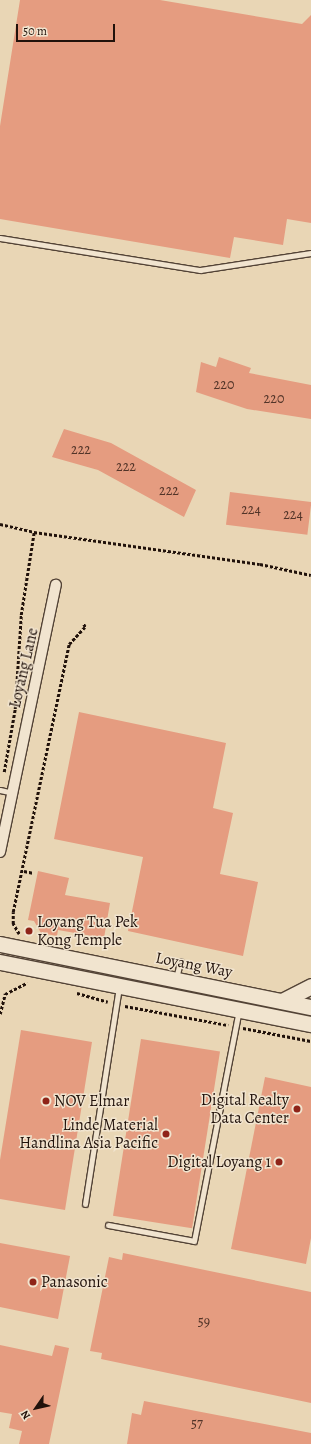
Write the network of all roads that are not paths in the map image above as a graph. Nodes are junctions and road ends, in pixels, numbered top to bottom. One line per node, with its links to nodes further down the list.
1 (0, 238): 2 (lane)
2 (311, 253)
3 (56, 585): 5 (street, Loyang Lane)
4 (0, 790): 5 (lane)
5 (13, 793): 6 (street, Loyang Lane)
6 (0, 852)
7 (0, 944): 10 (main road, Loyang Way)
8 (180, 961): 10 (lane)
9 (0, 962): 11 (main road)
10 (176, 980): 13 (main road, Loyang Way)
11 (119, 986): 15 (main road); 17 (lane)
12 (311, 986): 13 (main road)
13 (282, 1001): 14 (main road, Loyang Way)
14 (311, 1006)
15 (239, 1009): 16 (main road); 18 (lane)
16 (311, 1023)
17 (85, 1204)
18 (108, 1224)

